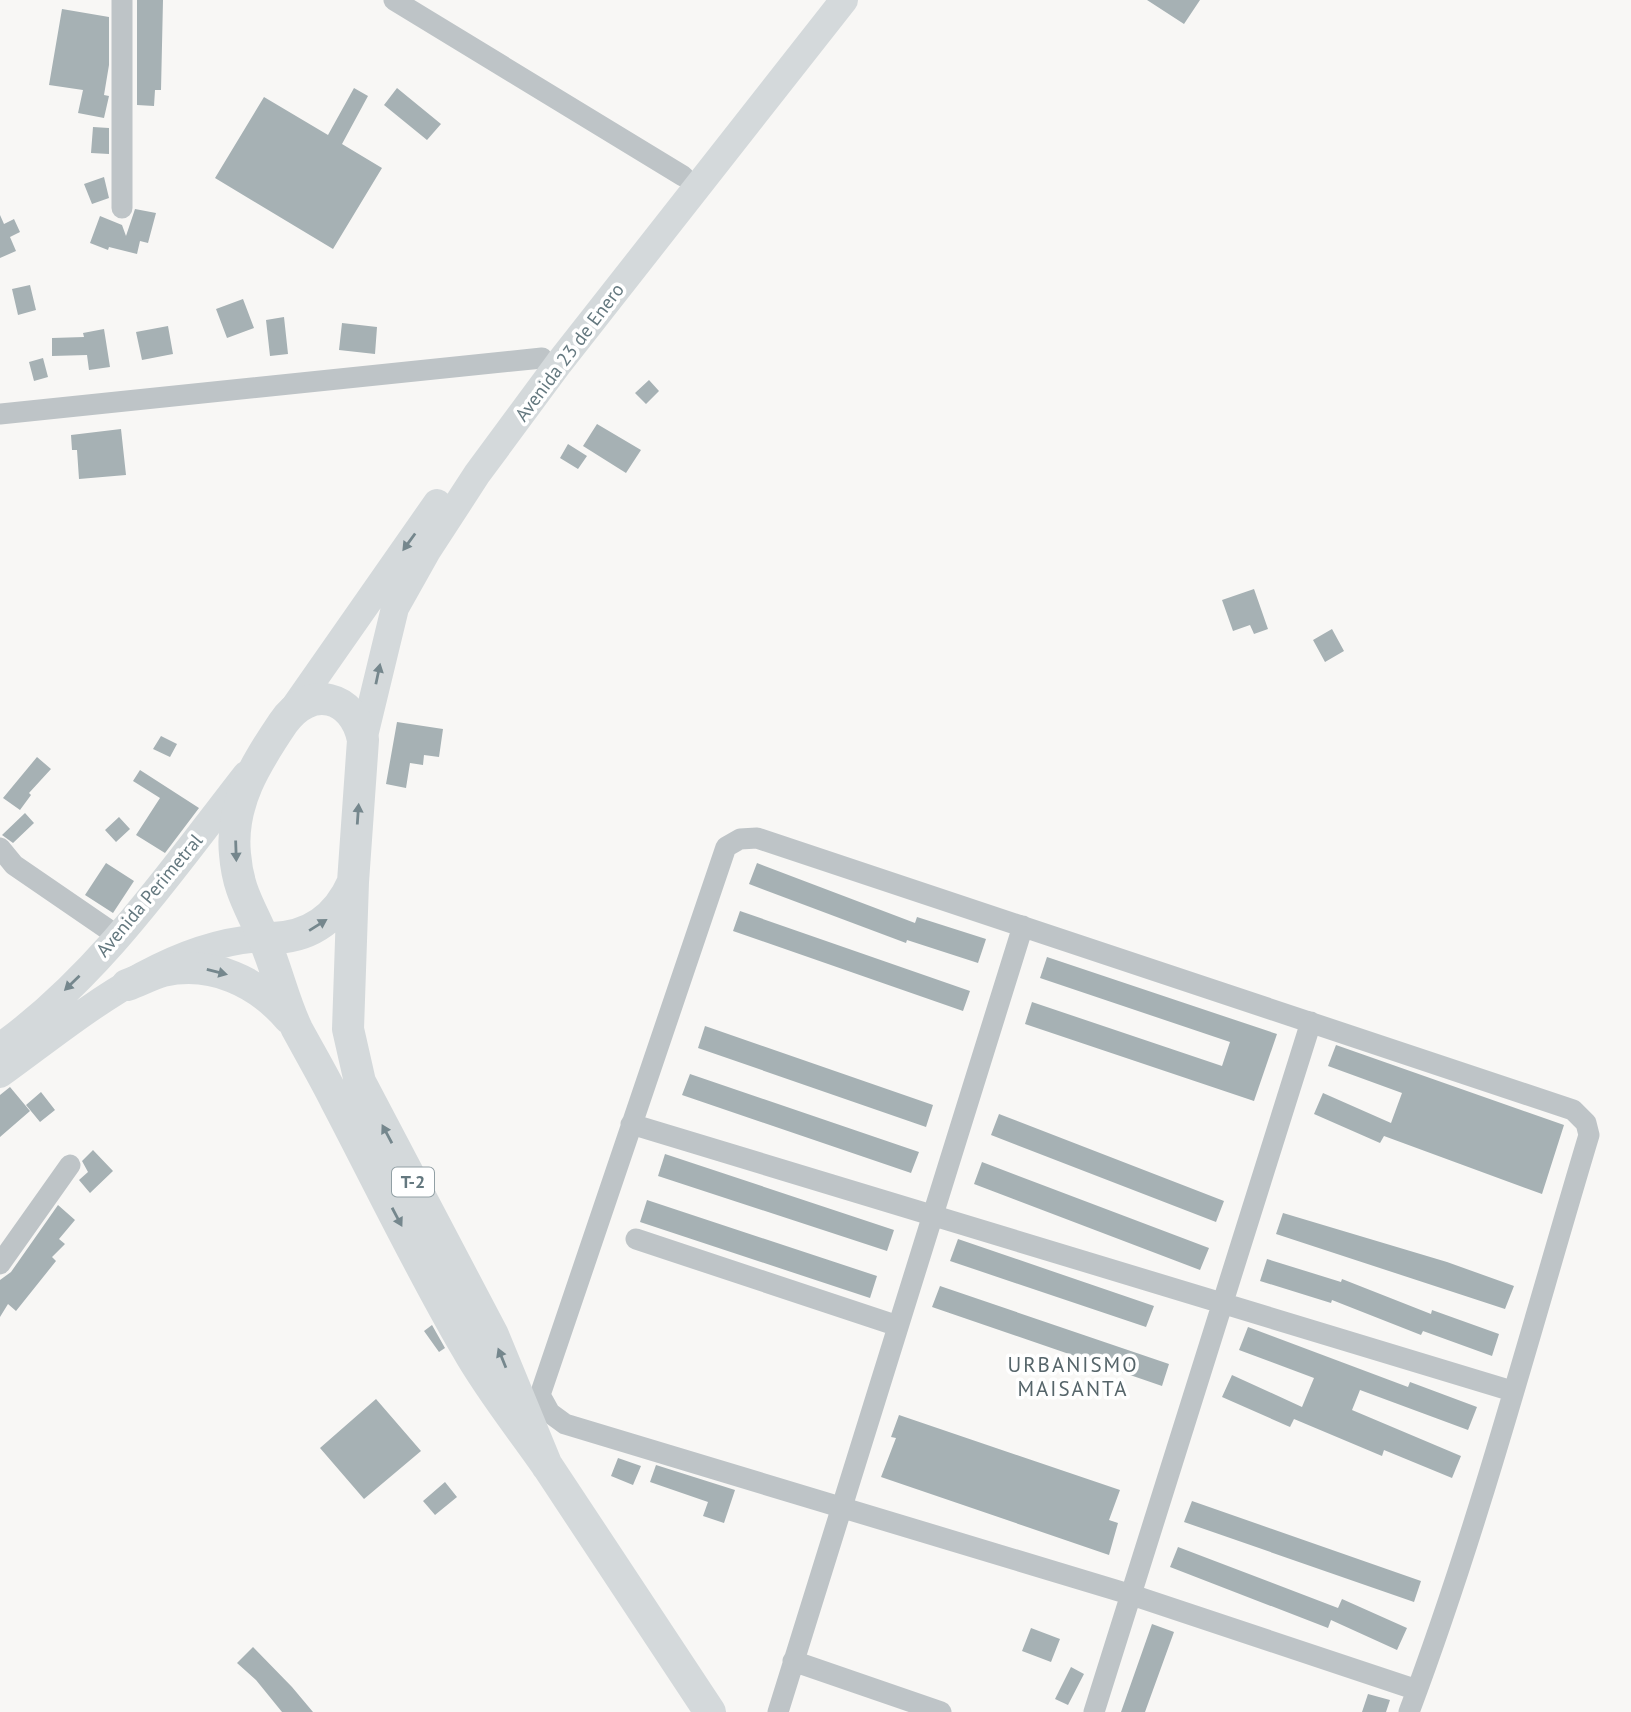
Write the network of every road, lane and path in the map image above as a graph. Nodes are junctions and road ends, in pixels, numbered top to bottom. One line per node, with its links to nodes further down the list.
1 (122, 0): 6 (street)
2 (394, 0): 5 (street)
3 (821, 0): 5 (main road, Avenida 23 de Enero / T-2)
4 (844, 0): 10 (main road, Avenida 23 de Enero / T-2, one-way to 4)
5 (683, 176): 7 (main road, Avenida 23 de Enero / T-2)
6 (122, 208)
7 (542, 358): 8 (street); 9 (main road, Avenida 23 de Enero / T-2, one-way to 9)
8 (0, 414)
9 (291, 712): 10 (highway); 11 (highway, T-2)
10 (363, 740): 13 (highway, T-2, one-way to 10)
11 (257, 762): 15 (main road, Avenida Perimetral); 16 (highway, T-2, one-way to 16)
12 (0, 848): 15 (street)
13 (353, 882): 16 (highway, T-2, one-way to 13); 30 (highway, T-2, one-way to 13)
14 (1023, 926): 18 (street); 22 (street); 24 (street)
15 (119, 937): 20 (main road, Avenida Perimetral, one-way to 20)
16 (264, 938): 17 (main road); 19 (highway, T-2)
17 (127, 985): 19 (highway, T-2, one-way to 19); 21 (main road)
18 (1311, 1022): 27 (street); 29 (street)
19 (296, 1027): 30 (highway, T-2, one-way to 30)
20 (0, 1047)
21 (0, 1074)
22 (631, 1124): 24 (street); 31 (street)
23 (71, 1164): 26 (street)
24 (933, 1216): 27 (street); 28 (street)
25 (636, 1239): 28 (street)
26 (0, 1264)
27 (1222, 1304): 29 (street); 32 (street)
28 (898, 1326): 31 (street)
29 (1512, 1391): 34 (street)
30 (547, 1466): 35 (highway, T-2)
31 (842, 1505): 32 (street); 33 (street)
32 (1132, 1595): 34 (street); 38 (street)
33 (793, 1661): 36 (street); 37 (street)
34 (1418, 1690): 39 (street)
35 (709, 1712)
36 (778, 1712)
37 (941, 1712)
38 (1094, 1712)
39 (1409, 1712)

